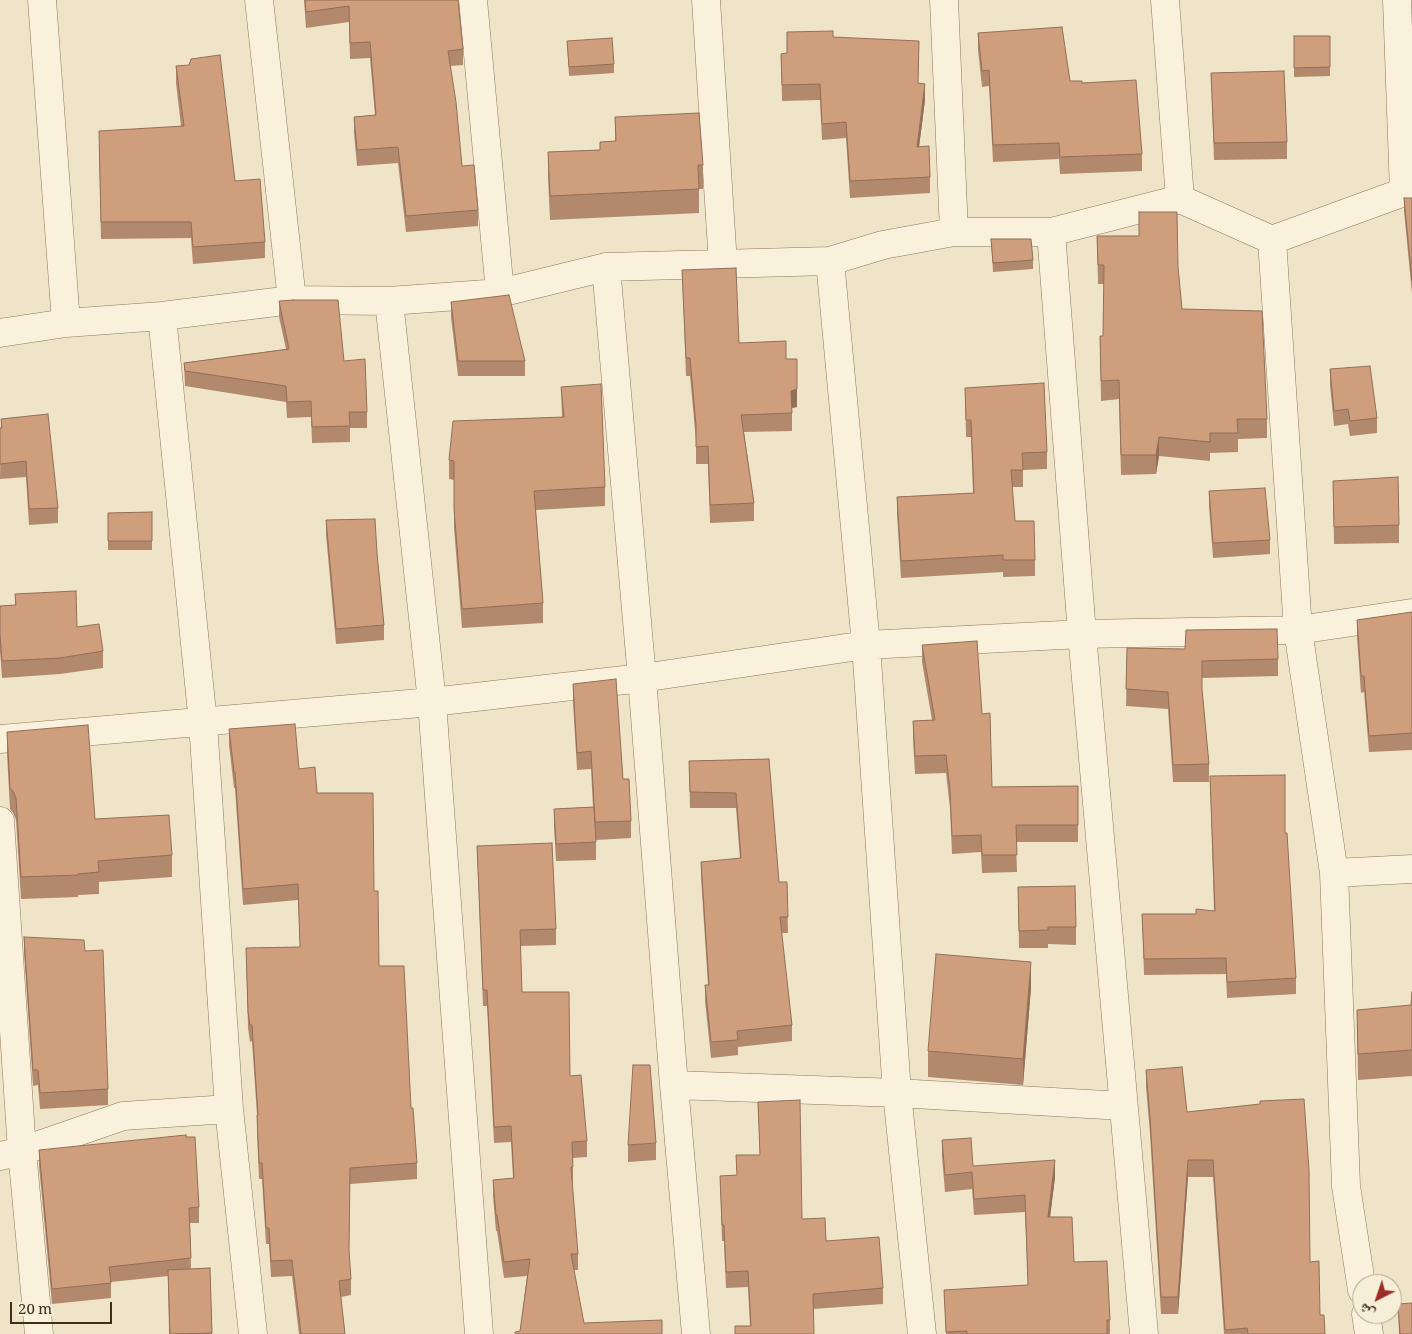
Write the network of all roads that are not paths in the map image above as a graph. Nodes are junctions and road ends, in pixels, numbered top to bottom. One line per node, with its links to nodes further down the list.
1 (42, 0): 20 (street)
2 (259, 0): 17 (street)
3 (472, 0): 16 (street)
4 (706, 0): 14 (street)
5 (944, 0): 10 (street)
6 (1164, 0): 9 (street)
7 (1397, 0): 8 (street)
8 (1408, 192): 12 (street)
9 (1180, 200): 11 (street); 12 (street)
10 (954, 232): 11 (street); 13 (street)
11 (1051, 232): 24 (street)
12 (1272, 240): 23 (street)
13 (830, 261): 14 (street); 25 (street)
14 (723, 264): 15 (street)
15 (606, 267): 16 (street); 26 (street)
16 (500, 293): 18 (street)
17 (292, 300): 18 (street); 19 (street)
18 (390, 301): 27 (street)
19 (162, 316): 20 (street); 28 (street)
20 (66, 323): 21 (street)
21 (0, 333)
22 (1412, 613): 23 (street)
23 (1298, 630): 24 (street); 32 (street)
24 (1082, 634): 25 (street); 35 (street)
25 (866, 645): 26 (street); 34 (street)
26 (642, 678): 27 (street); 33 (street)
27 (432, 702): 28 (street); 41 (street)
28 (203, 723): 29 (street); 36 (street)
29 (0, 739)
30 (0, 821): 37 (street)
31 (1412, 869): 32 (street)
32 (1334, 873): 38 (street)
33 (674, 1085): 34 (street); 42 (street)
34 (897, 1093): 35 (street); 43 (street)
35 (1123, 1106): 44 (street)
36 (229, 1109): 37 (street); 40 (street)
37 (11, 1153): 39 (street)
38 (1360, 1274)
39 (39, 1334)
40 (253, 1334)
41 (479, 1334)
42 (696, 1334)
43 (922, 1334)
44 (1144, 1334)

